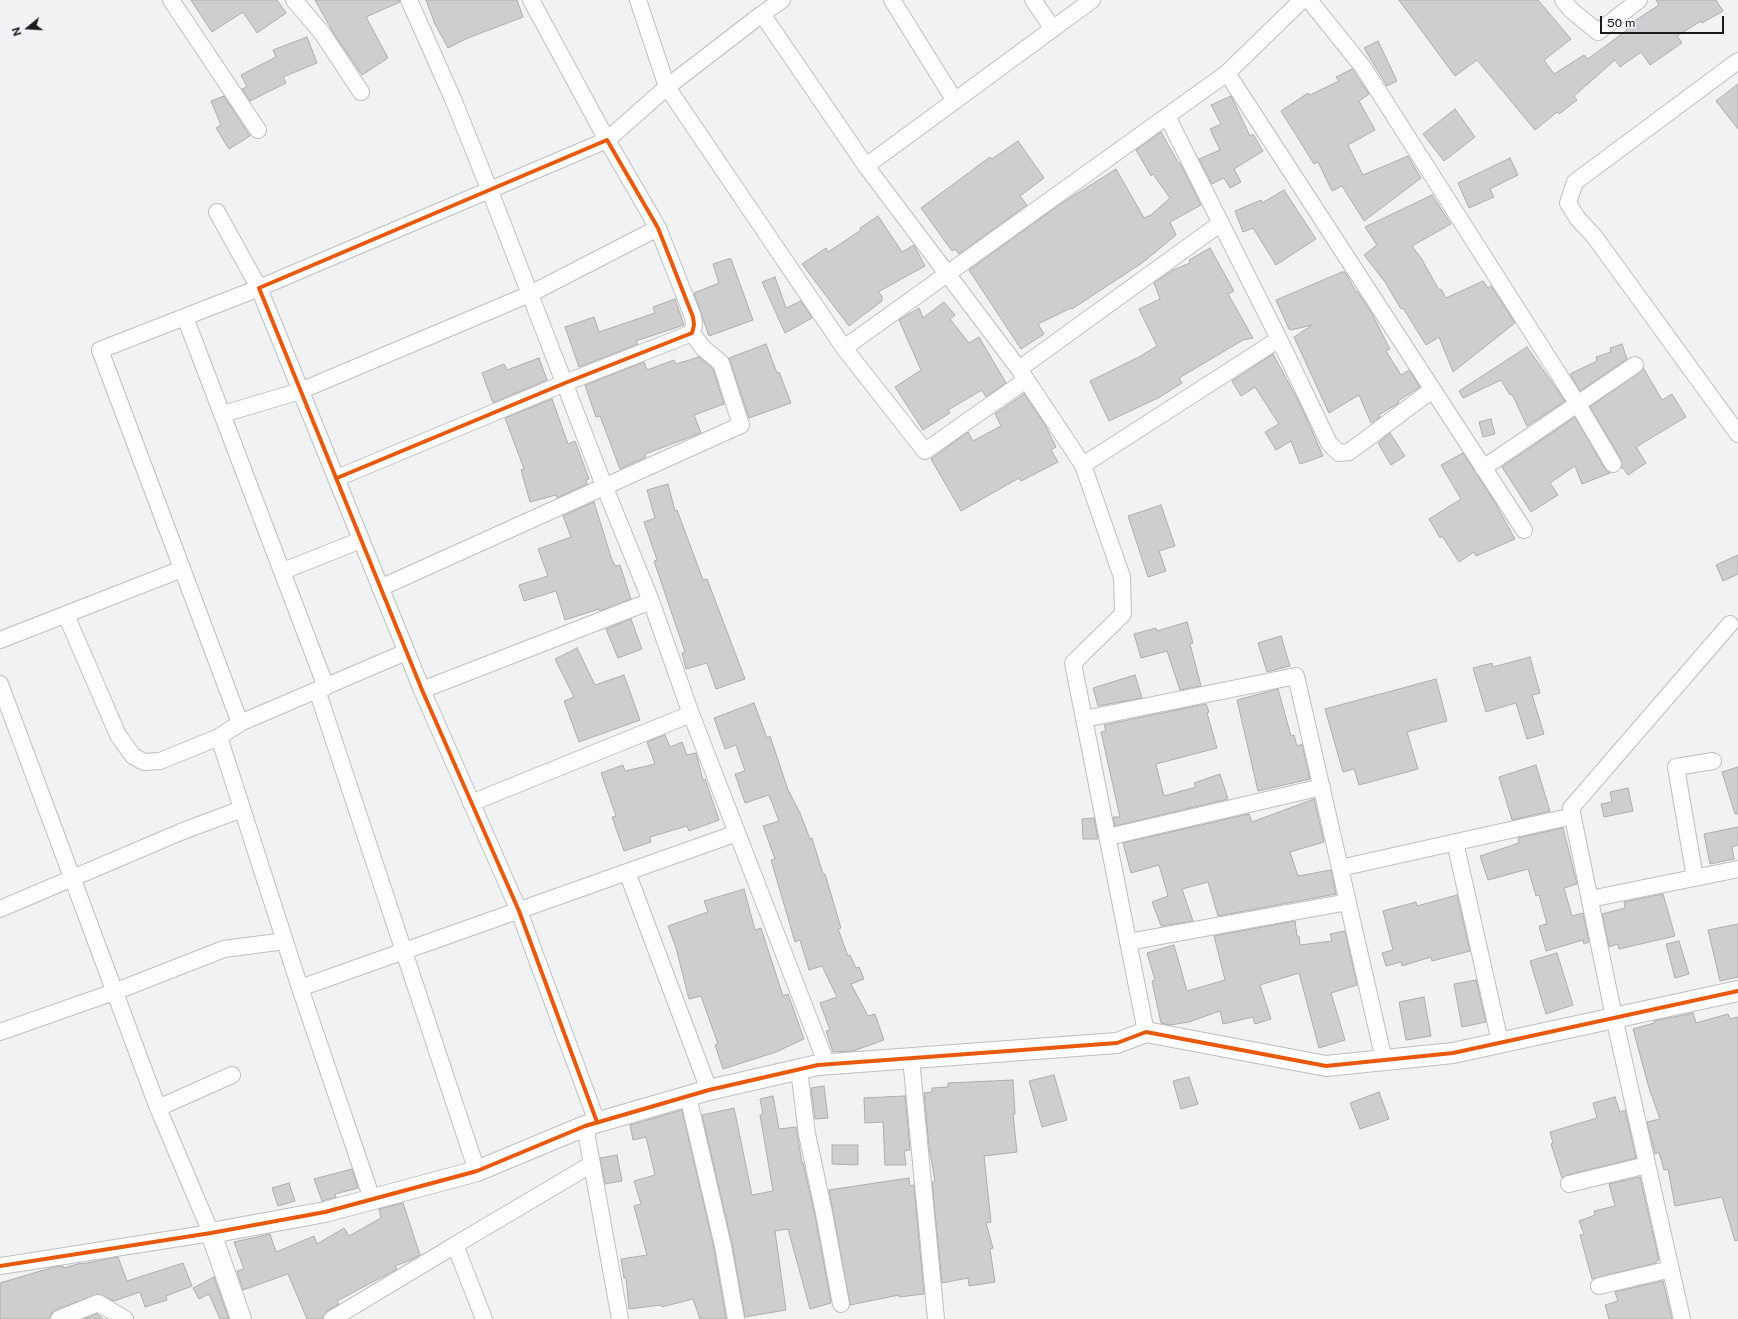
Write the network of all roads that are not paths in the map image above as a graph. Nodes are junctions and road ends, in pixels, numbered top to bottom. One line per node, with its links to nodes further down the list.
1 (171, 0): 22 (street)
2 (294, 0): 19 (street)
3 (408, 0): 25 (street)
4 (531, 0): 23 (street)
5 (638, 0): 18 (street)
6 (782, 0): 14 (street)
7 (892, 0): 20 (street)
8 (1033, 0): 15 (street)
9 (1092, 0): 15 (street)
10 (1302, 0): 17 (street)
11 (1309, 0): 41 (street)
12 (1563, 0): 13 (street)
13 (1639, 0)
14 (762, 14): 18 (street); 24 (street)
15 (1053, 29): 20 (street)
16 (1738, 61): 43 (street)
17 (1227, 73): 21 (street); 39 (street)
18 (667, 87): 23 (street); 35 (street)
19 (361, 92)
20 (955, 101): 24 (street)
21 (1167, 116): 27 (street); 29 (street)
22 (258, 130)
23 (607, 140): 25 (street); 28 (street)
24 (866, 166): 29 (street)
25 (490, 191): 30 (street); 31 (street)
26 (217, 212): 30 (street)
27 (1221, 223): 34 (street); 37 (street)
28 (658, 228): 31 (street); 33 (street)
29 (948, 275): 35 (street); 37 (street)
30 (258, 288): 32 (street); 40 (street)
31 (530, 294): 38 (street); 40 (street)
32 (185, 317): 42 (street); 51 (street)
33 (692, 333): 38 (street); 48 (street)
34 (1279, 339): 39 (street); 45 (street)
35 (844, 348): 37 (street)
36 (1635, 365): 41 (street)
37 (1023, 374): 45 (street)
38 (565, 383): 47 (street); 48 (street)
39 (1432, 390): 46 (street)
40 (300, 391): 42 (street); 47 (street)
41 (1577, 403): 44 (street); 46 (street)
42 (222, 414): 52 (street)
43 (1738, 434)
44 (1613, 464)
45 (1083, 465): 63 (street)
46 (1483, 468): 49 (street)
47 (337, 478): 50 (street)
48 (605, 488): 53 (street); 54 (street)
49 (1524, 530)
50 (361, 540): 52 (street); 53 (street)
51 (182, 569): 55 (street); 64 (street)
52 (283, 571): 60 (street)
53 (380, 588): 58 (street)
54 (651, 601): 61 (street); 62 (street)
55 (66, 615): 57 (street); 65 (street)
56 (1730, 624): 70 (street)
57 (0, 640)
58 (406, 652): 60 (street); 61 (street)
59 (0, 684): 77 (street)
60 (322, 689): 64 (street); 85 (street)
61 (422, 690): 68 (street)
62 (691, 714): 68 (street); 71 (street)
63 (1084, 719): 67 (street); 72 (street)
64 (240, 724): 65 (street)
65 (219, 737): 69 (street)
66 (1713, 761): 78 (street)
67 (1322, 787): 72 (street); 74 (street)
68 (471, 803): 82 (street)
69 (242, 810): 77 (street); 83 (street)
70 (1573, 816): 73 (street); 79 (street)
71 (737, 833): 76 (street); 95 (street)
72 (1108, 837): 84 (street)
73 (1454, 842): 74 (street); 92 (street)
74 (1340, 868): 80 (street)
75 (1738, 869): 78 (street)
76 (627, 872): 82 (street); 98 (street)
77 (72, 878): 81 (street); 88 (street)
78 (1696, 878): 79 (street)
79 (1590, 899): 89 (street)
80 (1348, 902): 84 (street); 94 (street)
81 (0, 909)
82 (519, 911): 85 (street); 101 (street)
83 (285, 941): 86 (street); 88 (street)
84 (1128, 942): 91 (street)
85 (403, 951): 86 (street); 104 (street)
86 (300, 988): 106 (street)
87 (1738, 991): 89 (street)
88 (114, 992): 90 (street); 100 (street)
89 (1614, 1017): 92 (street); 103 (street)
90 (0, 1032)
91 (1146, 1032): 93 (street); 94 (street)
92 (1500, 1042): 94 (street)
93 (911, 1058): 95 (street); 120 (street)
94 (1384, 1060)
95 (827, 1065): 96 (street)
96 (799, 1070): 98 (street); 112 (street)
97 (232, 1075): 100 (street)
98 (709, 1090): 99 (street)
99 (688, 1096): 101 (street); 119 (street)
100 (158, 1108): 107 (street)
101 (591, 1124): 102 (street); 104 (street)
102 (592, 1164): 108 (street); 118 (street)
103 (1647, 1164): 105 (street); 110 (street)
104 (478, 1171): 106 (street)
105 (1569, 1184)
106 (372, 1199): 107 (street)
107 (211, 1233): 109 (street); 115 (street)
108 (455, 1245): 116 (street); 117 (street)
109 (0, 1266)
110 (1671, 1269): 111 (street); 121 (street)
111 (1598, 1286)
112 (841, 1304)
113 (59, 1319): 114 (street)
114 (125, 1319)
115 (240, 1319)
116 (332, 1319)
117 (484, 1319)
118 (620, 1319)
119 (736, 1319)
120 (936, 1319)
121 (1682, 1319)

